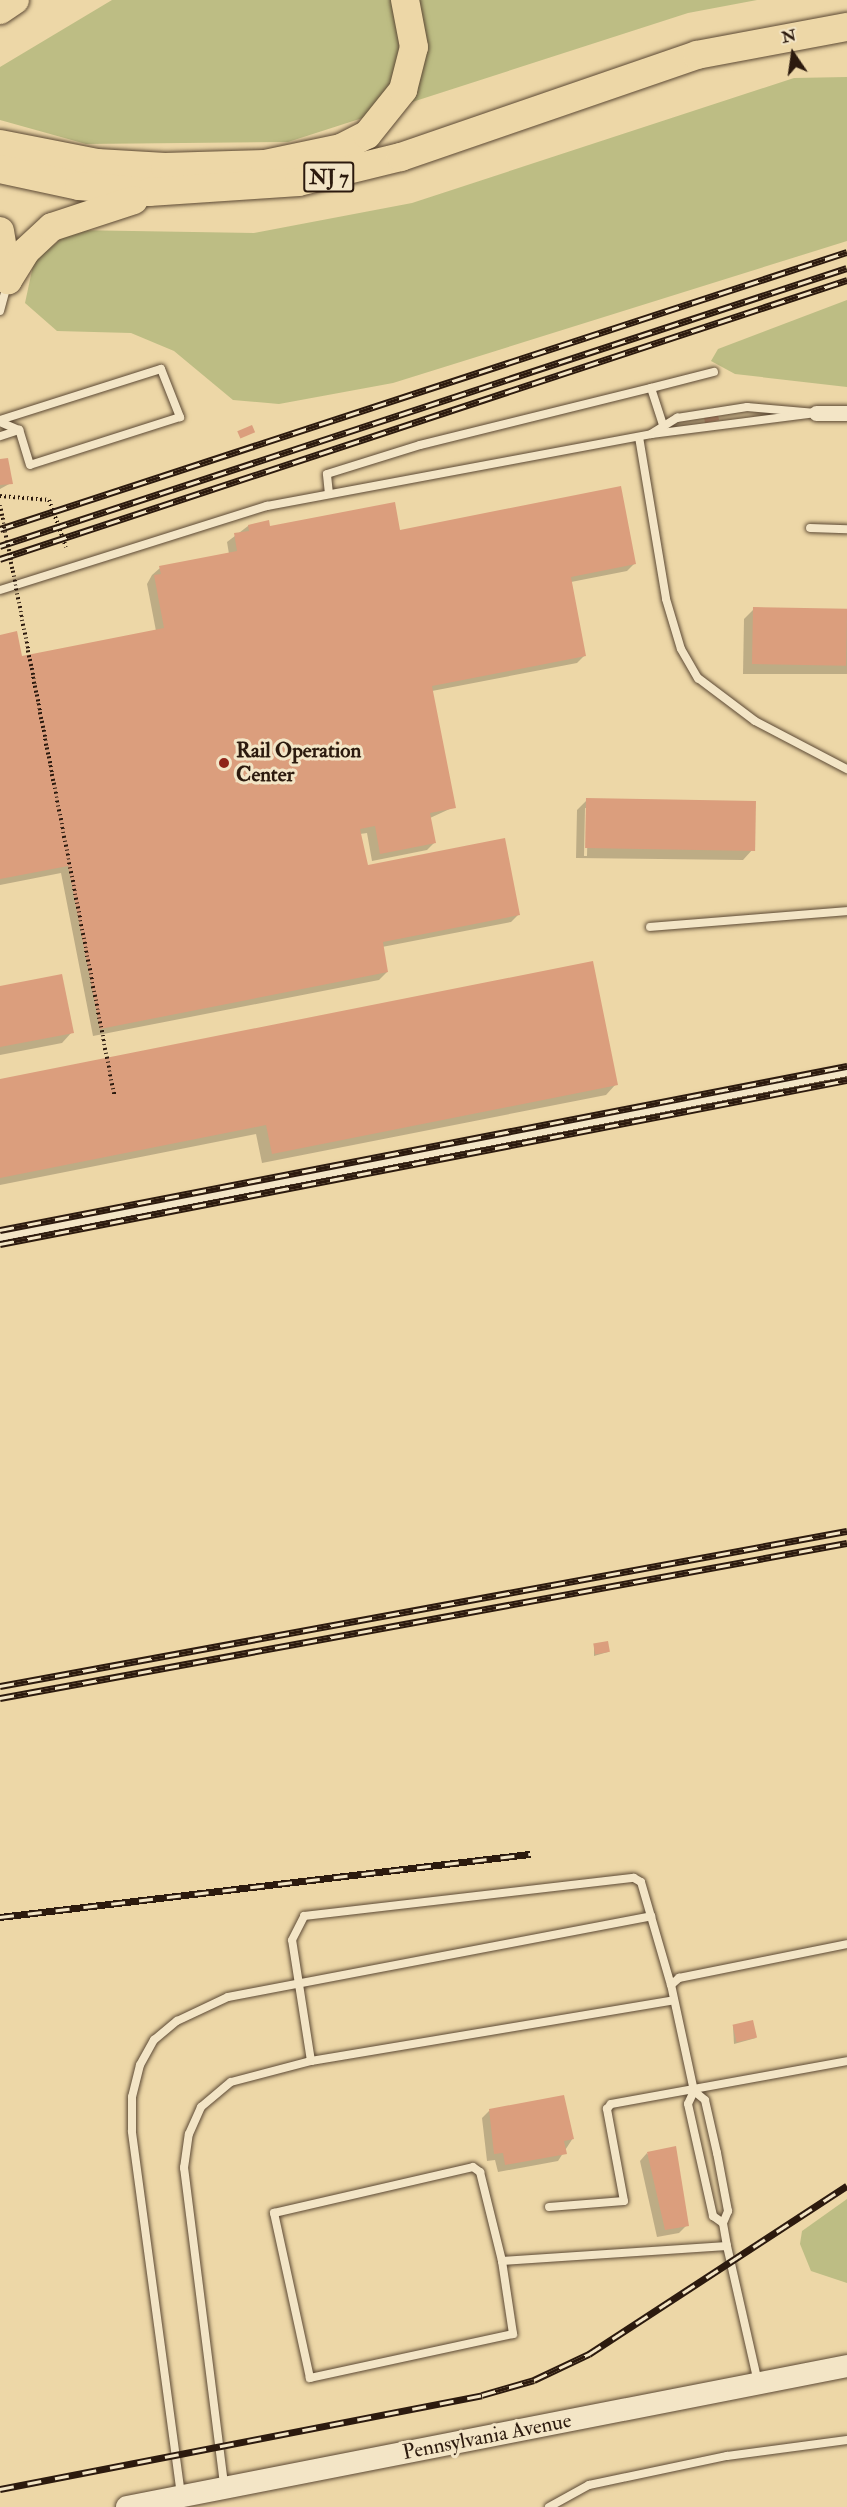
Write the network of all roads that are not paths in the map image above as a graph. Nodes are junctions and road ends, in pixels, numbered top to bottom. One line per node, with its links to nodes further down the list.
1 (15, 0): 3 (highway)
2 (405, 0): 5 (highway)
3 (0, 10)
4 (847, 27): 7 (highway, NJ 7)
5 (0, 144)
6 (0, 169): 7 (highway, NJ 7)
7 (185, 192): 9 (highway)
8 (0, 231): 9 (highway)
9 (8, 280): 10 (lane)
10 (0, 311)
11 (714, 372): 12 (lane)
12 (651, 388): 16 (lane); 21 (lane)
13 (816, 413): 14 (street); 16 (lane); 18 (lane)
14 (847, 413)
15 (0, 421): 17 (lane); 17 (lane)
16 (663, 426): 18 (lane)
17 (19, 430): 19 (lane)
18 (651, 434): 20 (lane)
19 (0, 436)
20 (639, 436): 21 (lane); 25 (lane)
21 (329, 494): 24 (lane)
22 (810, 528): 23 (lane)
23 (847, 529)
24 (0, 590)
25 (847, 769)
26 (847, 910): 27 (lane)
27 (650, 927)
28 (847, 1072): 29 (lane)
29 (0, 1237)
30 (651, 1916): 32 (lane); 32 (lane); 33 (lane)
31 (847, 1944): 33 (lane)
32 (299, 1984): 35 (lane); 46 (lane)
33 (671, 1984): 34 (lane)
34 (675, 2000): 35 (lane); 37 (lane)
35 (311, 2061): 45 (lane)
36 (847, 2061): 37 (lane)
37 (694, 2091): 38 (lane); 39 (lane); 39 (lane)
38 (549, 2207)
39 (723, 2223): 40 (lane)
40 (727, 2246): 41 (lane); 43 (lane)
41 (502, 2261): 41 (lane)
42 (847, 2366): 43 (main road, Pennsylvania Avenue)
43 (758, 2384): 45 (main road, Pennsylvania Avenue)
44 (847, 2440): 48 (lane)
45 (224, 2489): 46 (main road, Pennsylvania Avenue)
46 (181, 2497): 47 (main road, Pennsylvania Avenue)
47 (127, 2507)
48 (549, 2507)

